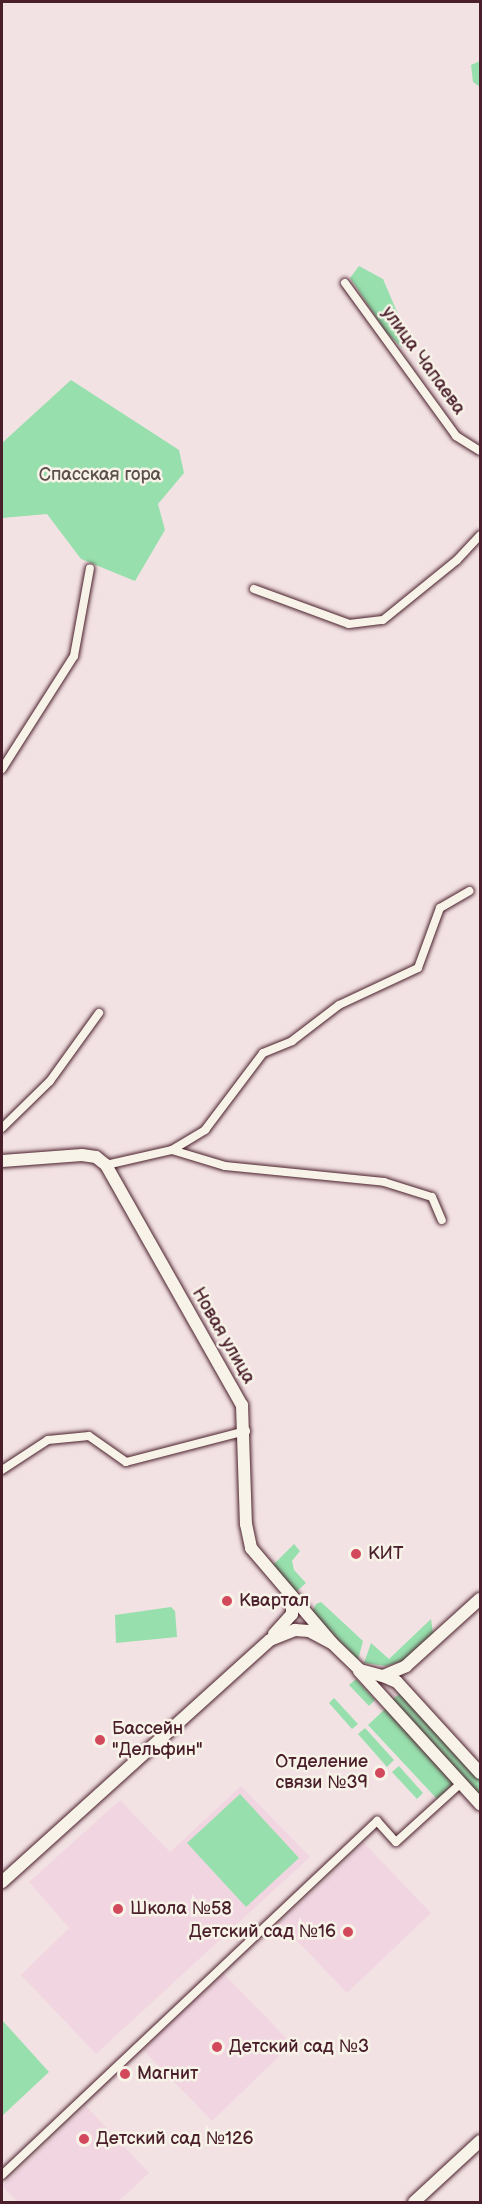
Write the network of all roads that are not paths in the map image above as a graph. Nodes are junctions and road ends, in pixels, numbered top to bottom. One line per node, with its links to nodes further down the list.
1 (345, 283): 2 (street, улица Чапаева)
2 (480, 452)
3 (480, 535): 5 (street)
4 (90, 568): 6 (street)
5 (255, 589)
6 (2, 769)
7 (470, 891): 10 (street)
8 (99, 1013): 9 (street)
9 (2, 1128)
10 (172, 1150): 12 (street); 13 (street)
11 (2, 1161): 12 (street)
12 (106, 1165): 14 (street, Новая улица)
13 (442, 1220)
14 (246, 1431): 15 (street); 16 (street, Новая улица)
15 (2, 1470)
16 (292, 1598): 18 (street, Новая улица); 19 (street)
17 (480, 1599): 21 (street)
18 (332, 1643): 19 (street); 20 (street, Новая улица)
19 (259, 1647): 28 (street)
20 (352, 1663): 22 (street); 24 (street, Новая улица)
21 (406, 1666): 22 (street); 23 (street)
22 (383, 1676): 23 (street); 24 (street)
23 (405, 1689): 25 (street)
24 (379, 1694): 26 (street, Новая улица)
25 (480, 1773)
26 (461, 1783): 27 (street, Новая улица); 30 (street)
27 (480, 1804)
28 (2, 1882)
29 (480, 2140): 31 (street)
30 (2, 2175)
31 (414, 2202)

